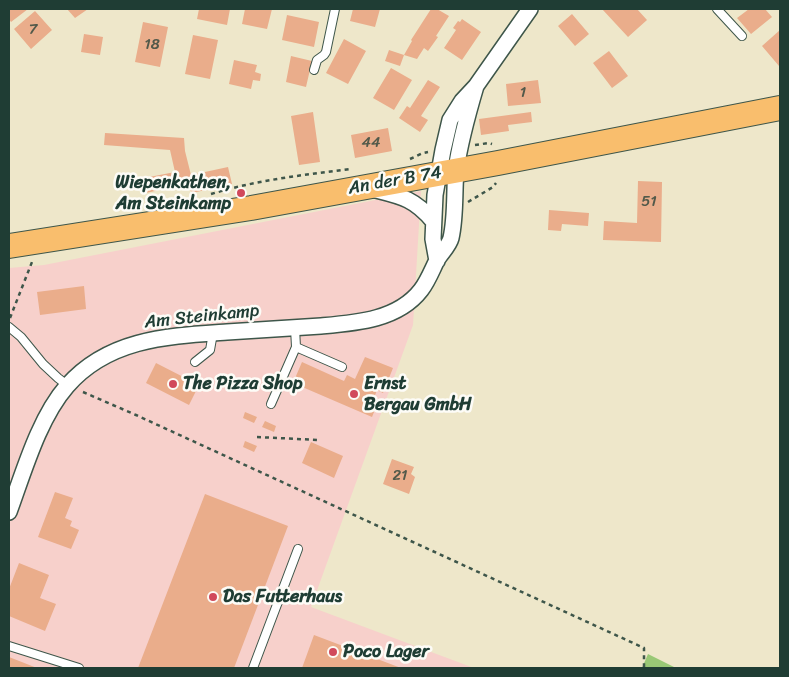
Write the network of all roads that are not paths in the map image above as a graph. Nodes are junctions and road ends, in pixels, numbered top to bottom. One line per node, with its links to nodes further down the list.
1 (335, 9): 5 (lane)
2 (530, 9): 7 (street, Am Steinkamp)
3 (717, 9): 4 (lane)
4 (742, 36)
5 (314, 70)
6 (780, 108): 7 (main road, An der B 74)
7 (447, 172): 8 (main road, An der B 74); 9 (street, Am Steinkamp); 11 (street, Am Steinkamp)
8 (364, 187): 9 (street); 10 (main road, An der B 74)
9 (433, 221): 11 (street, Am Steinkamp)
10 (9, 246)
11 (437, 261): 13 (street, Am Steinkamp)
12 (9, 327): 18 (lane)
13 (295, 328): 14 (street, Am Steinkamp); 15 (lane)
14 (213, 333): 16 (lane); 18 (street, Am Steinkamp)
15 (296, 347): 17 (lane); 19 (lane)
16 (195, 362)
17 (342, 367)
18 (67, 386): 20 (street, Am Steinkamp)
19 (271, 404)
20 (9, 512)
21 (298, 549): 24 (lane)
22 (9, 646): 23 (lane)
23 (80, 668)
24 (253, 668)

